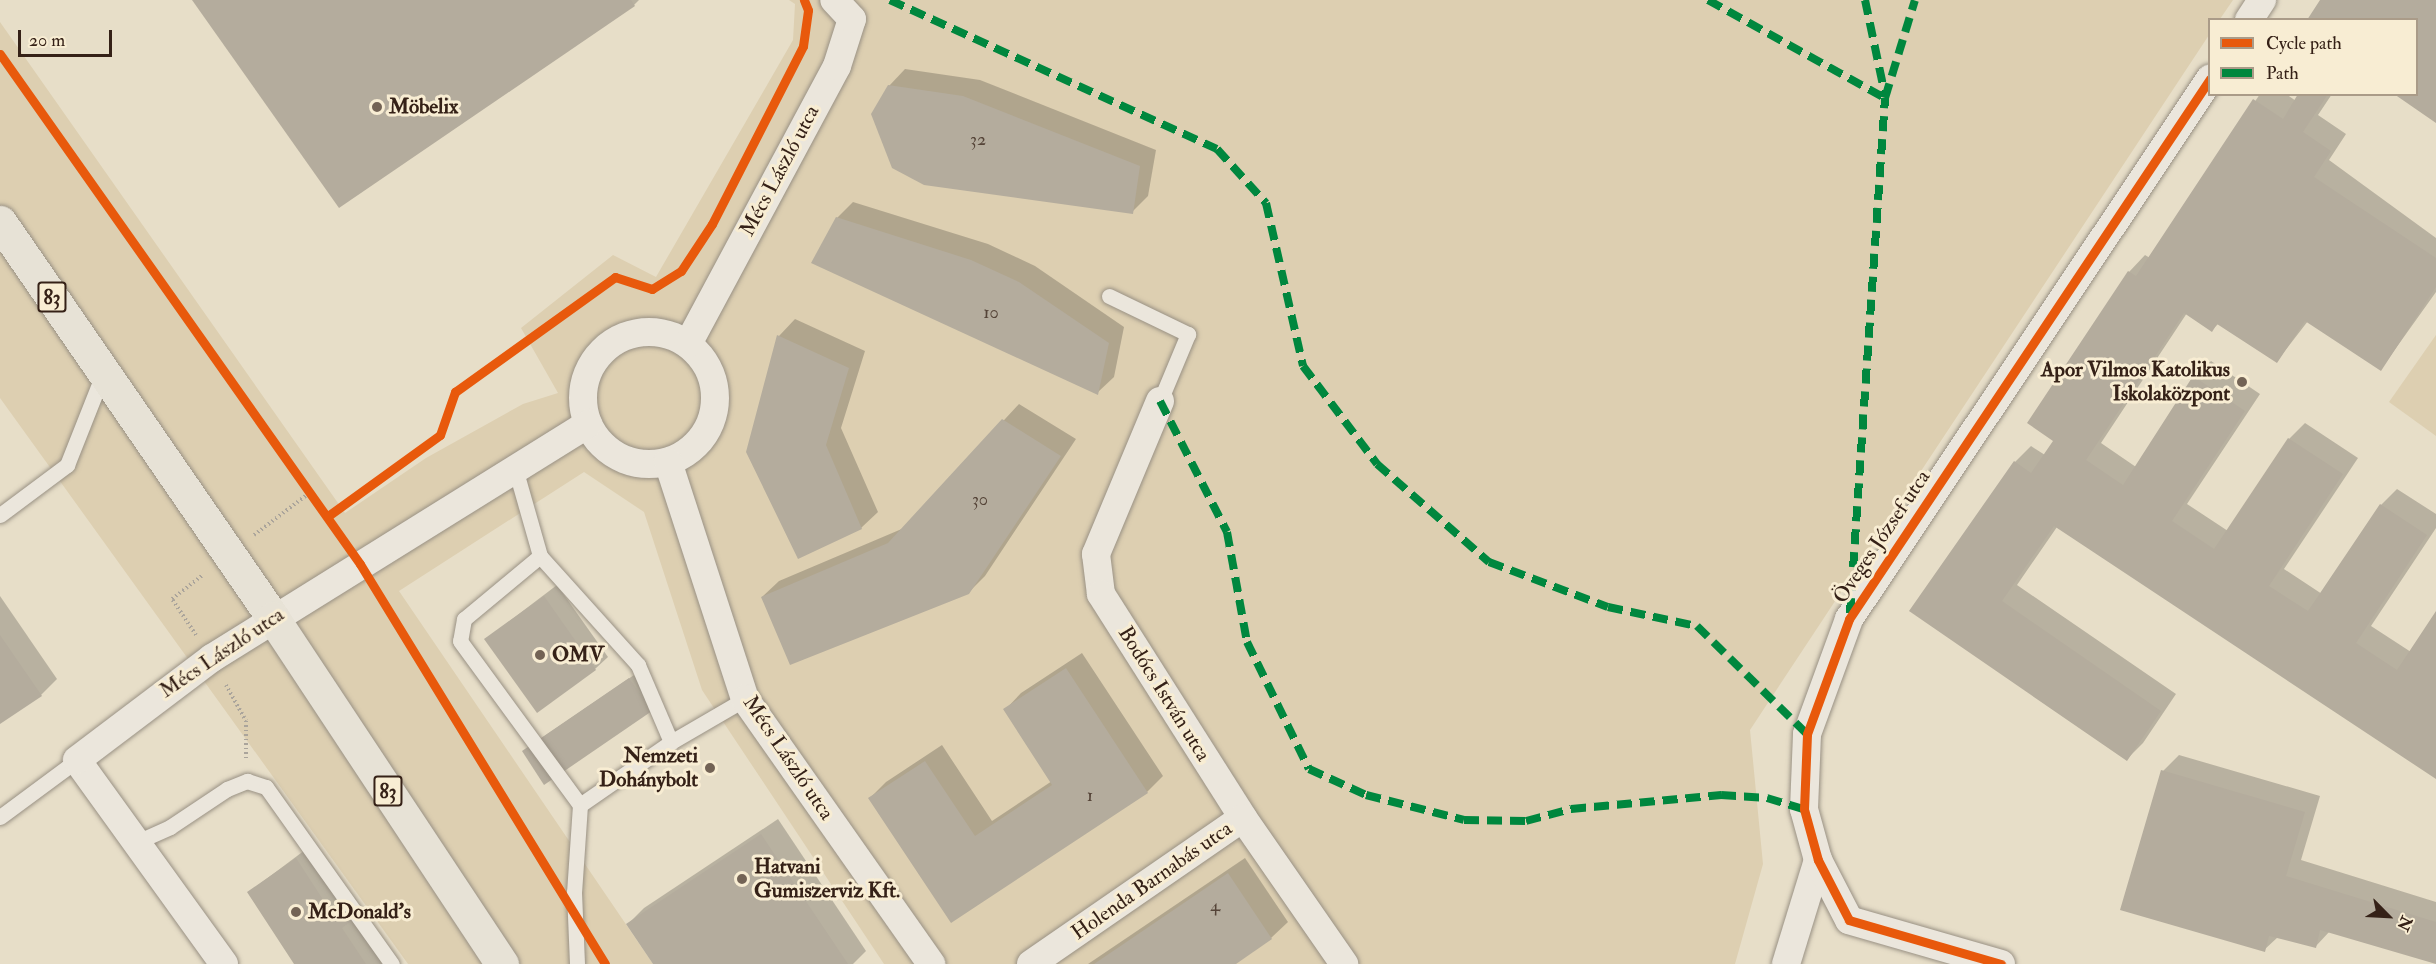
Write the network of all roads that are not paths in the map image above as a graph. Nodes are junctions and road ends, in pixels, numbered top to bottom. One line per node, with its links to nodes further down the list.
1 (834, 0): 7 (street, Mécs László utca)
2 (2262, 0): 3 (street)
3 (2250, 18)
4 (2208, 82): 23 (street, Öveges József utca)
5 (0, 222): 8 (main road, 83)
6 (1109, 297): 9 (lane)
7 (688, 344): 10 (street); 11 (street)
8 (105, 371): 13 (lane); 15 (main road, 83)
9 (1160, 401): 21 (street, Bodócs István utca)
10 (588, 424): 11 (street); 12 (street, Mécs László utca)
11 (668, 462): 16 (street, Mécs László utca)
12 (515, 468): 14 (lane); 15 (street, Mécs László utca)
13 (3, 508)
14 (540, 556): 17 (lane); 19 (lane)
15 (273, 618): 18 (street, Mécs László utca); 26 (main road, 83)
16 (745, 699): 17 (lane); 28 (street, Mécs László utca)
17 (671, 742): 19 (lane)
18 (77, 760): 20 (lane); 22 (street)
19 (580, 805): 27 (lane)
20 (0, 817)
21 (1243, 818): 29 (street, Holenda Barnabás utca); 30 (street, Bodócs István utca)
22 (139, 841): 24 (street); 25 (lane)
23 (1818, 860): 31 (street); 32 (street, Öveges József utca)
24 (224, 964)
25 (392, 964)
26 (502, 964)
27 (577, 964)
28 (931, 964)
29 (1031, 964)
30 (1344, 964)
31 (1786, 964)
32 (2001, 964)

